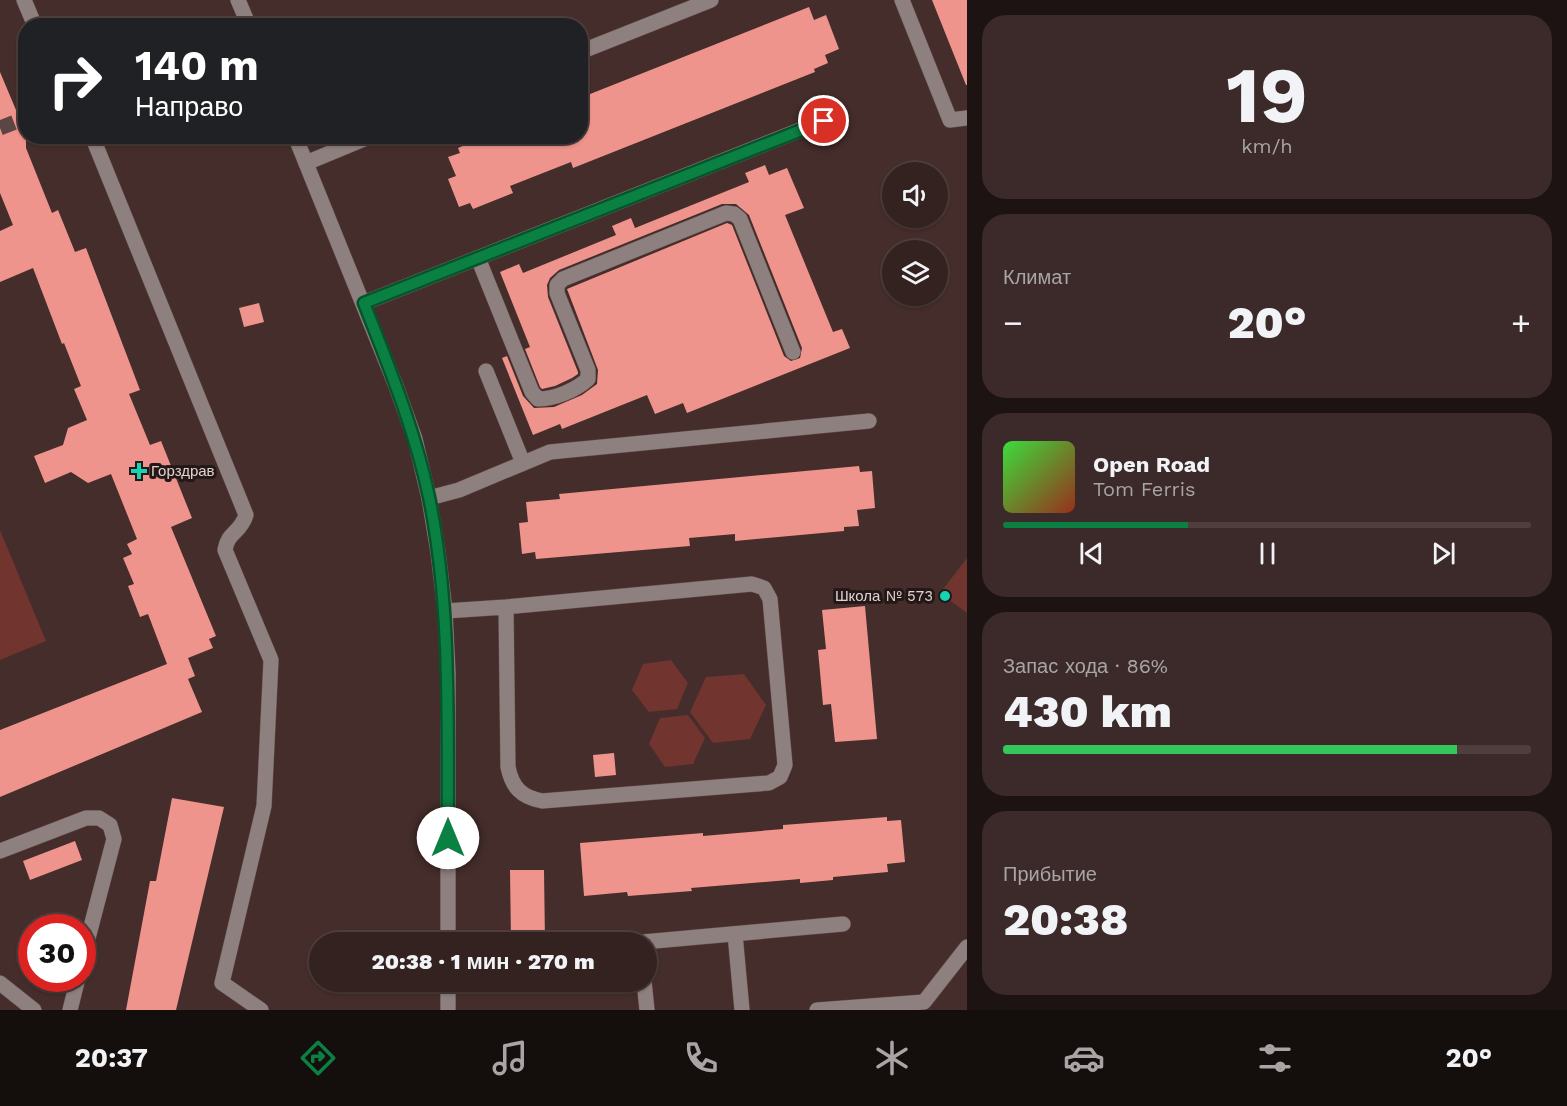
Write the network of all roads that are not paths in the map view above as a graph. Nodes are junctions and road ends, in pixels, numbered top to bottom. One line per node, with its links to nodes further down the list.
1 (24, 0): 5 (street)
2 (238, 0): 6 (street)
3 (711, 0): 7 (street)
4 (902, 0): 8 (street)
5 (32, 18)
6 (246, 18)
7 (588, 49)
8 (967, 118)
9 (824, 121): 14 (street)
10 (95, 144): 37 (street)
11 (298, 144): 13 (street)
12 (352, 144): 13 (street)
13 (306, 163): 15 (street)
14 (478, 258): 15 (street); 16 (street)
15 (364, 303): 20 (street)
16 (793, 352)
17 (486, 371): 19 (street)
18 (869, 421): 19 (street)
19 (523, 463): 20 (street)
20 (429, 498): 22 (street)
21 (506, 607): 21 (street); 22 (street)
22 (445, 611): 26 (street)
23 (0, 851): 24 (street)
24 (94, 914)
25 (843, 924): 27 (street)
26 (448, 932)
27 (735, 934): 28 (street); 40 (street)
28 (657, 941)
29 (967, 947): 34 (street)
30 (0, 983): 35 (street)
31 (74, 992): 36 (street)
32 (448, 992): 38 (street)
33 (645, 992): 39 (street)
34 (929, 1006): 41 (street)
35 (34, 1010)
36 (70, 1010)
37 (261, 1010)
38 (448, 1010)
39 (647, 1010)
40 (742, 1010)
41 (817, 1010)

